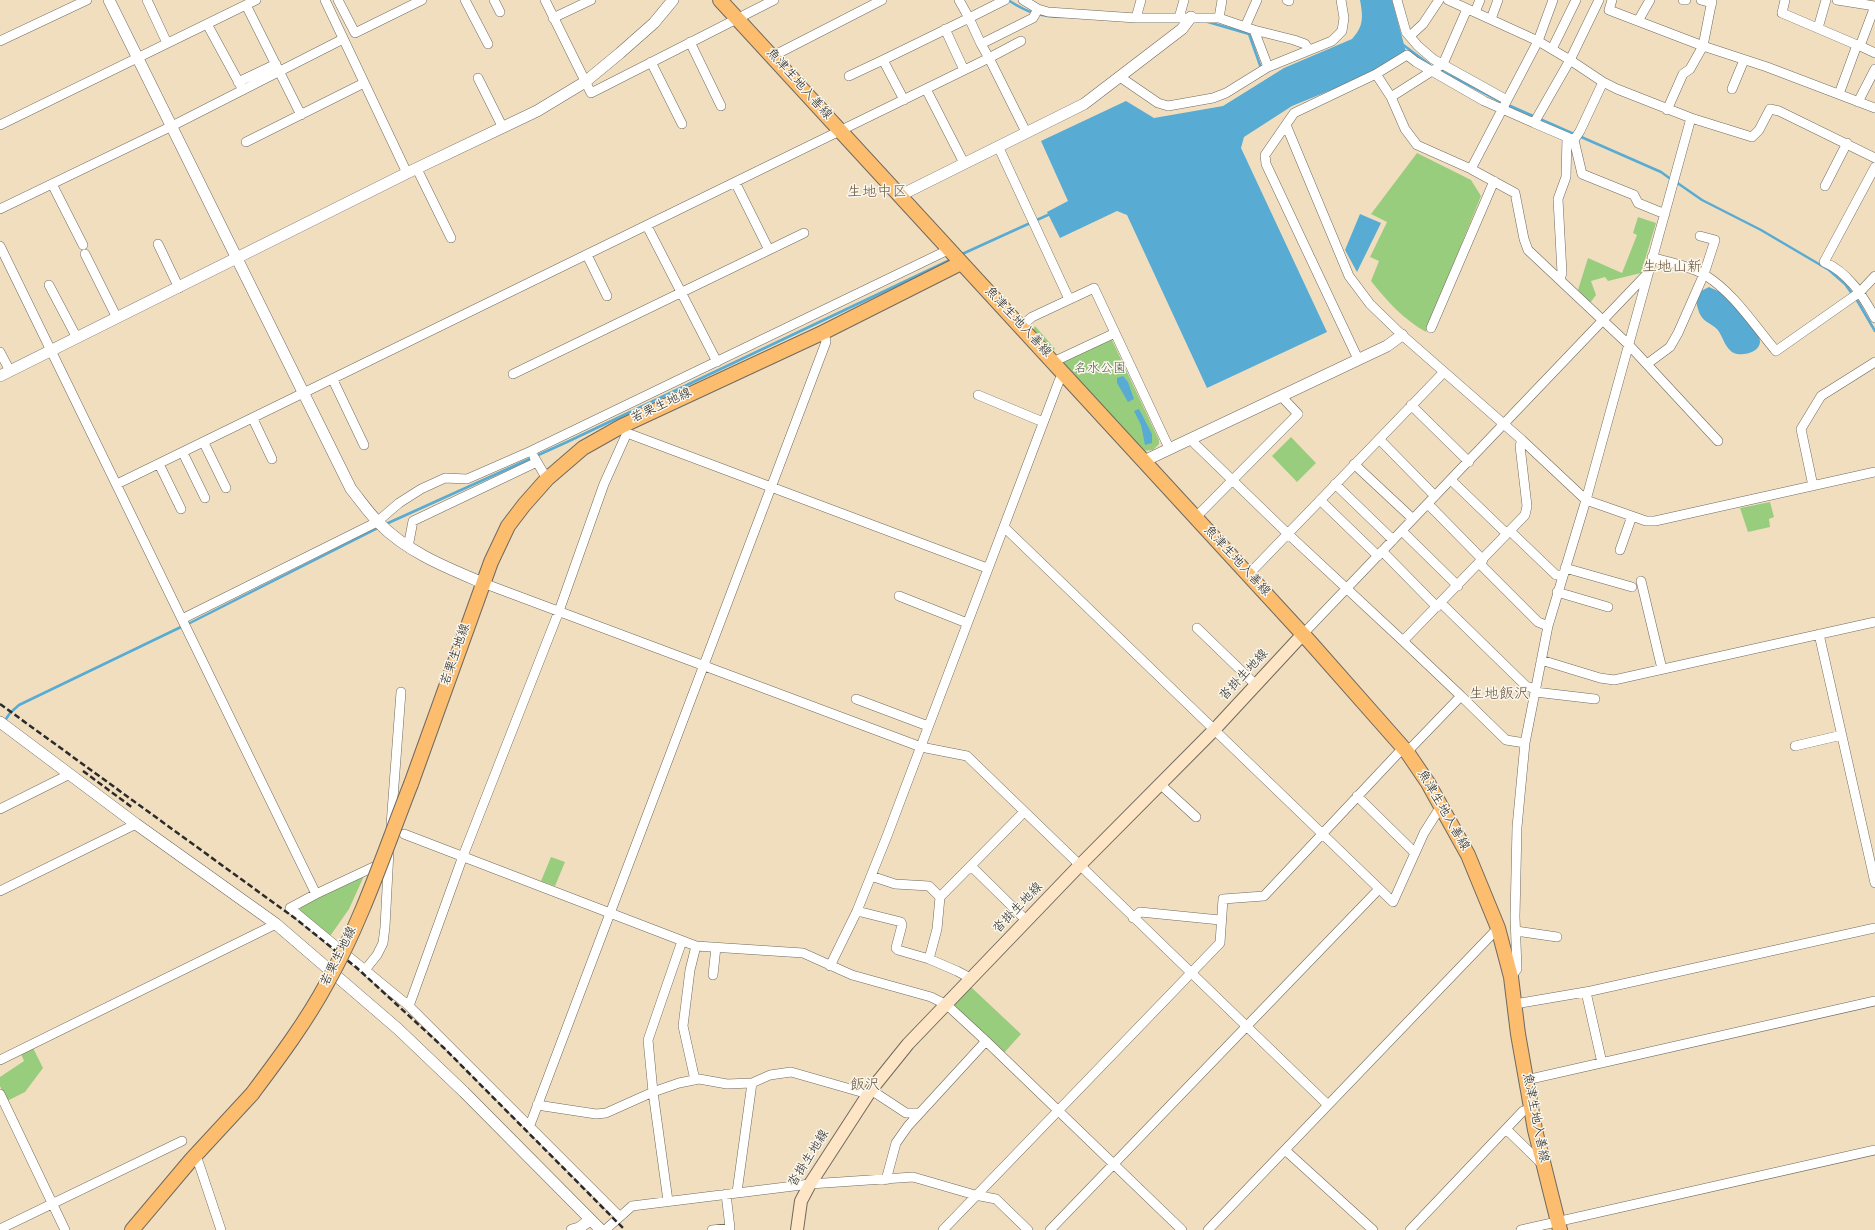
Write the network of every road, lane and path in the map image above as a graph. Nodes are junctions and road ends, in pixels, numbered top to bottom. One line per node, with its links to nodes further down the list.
1 (87, 0): 59 (street)
2 (109, 0): 72 (street)
3 (147, 0): 63 (street)
4 (256, 0): 39 (street)
5 (325, 0): 58 (street)
6 (338, 0): 7 (street)
7 (422, 0)
8 (465, 0): 64 (street)
9 (494, 0): 43 (street)
10 (545, 0): 45 (street)
11 (591, 0): 45 (street)
12 (673, 0): 88 (street)
13 (720, 0): 46 (main road, 魚津生地入善線)
14 (774, 0): 46 (street)
15 (882, 0): 71 (street)
16 (960, 0): 47 (street)
17 (1005, 0): 47 (street)
18 (1141, 0): 48 (street)
19 (1184, 0): 49 (street)
20 (1222, 0): 50 (street)
21 (1257, 0): 54 (street)
22 (1341, 0): 69 (street)
23 (1397, 0): 57 (street)
24 (1440, 0): 57 (street)
25 (1448, 0): 42 (street)
26 (1480, 0): 42 (street)
27 (1498, 0): 51 (street)
28 (1553, 0): 61 (street)
29 (1576, 0): 68 (street)
30 (1599, 0): 75 (street)
31 (1612, 0): 52 (street)
32 (1650, 0): 52 (street)
33 (1700, 0): 38 (street)
34 (1785, 0): 55 (street)
35 (1826, 0): 55 (street)
36 (1837, 0): 40 (street)
37 (1025, 1): 41 (street)
38 (1712, 2): 66 (street)
39 (246, 5): 53 (street); 79 (street)
40 (1875, 6): 67 (street)
41 (1038, 9): 48 (street); 65 (street)
42 (1471, 10): 51 (street); 78 (street)
43 (500, 12)
44 (1191, 17): 49 (street); 50 (street); 87 (street)
45 (554, 18): 88 (street)
46 (737, 18): 62 (street); 71 (main road, 魚津生地入善線)
47 (968, 18): 56 (street); 65 (street)
48 (1136, 18): 49 (street)
49 (1179, 18)
50 (1219, 18): 54 (street)
51 (1491, 19): 61 (street)
52 (1638, 21): 66 (street)
53 (207, 24): 63 (street); 91 (street)
54 (1249, 28): 69 (street); 80 (street)
55 (1818, 28): 67 (street)
56 (945, 29): 74 (street); 82 (street)
57 (1410, 36): 78 (street)
58 (343, 39): 79 (street); 90 (street)
59 (0, 41)
60 (1021, 41): 73 (street)
61 (1538, 41): 68 (street); 97 (street)
62 (690, 42): 77 (street); 99 (street)
63 (167, 43): 72 (street)
64 (488, 44)
65 (982, 44): 73 (street)
66 (1702, 46): 76 (street); 102 (street)
67 (1858, 46): 70 (street); 94 (street)
68 (1552, 49): 75 (street)
69 (1308, 50): 80 (street)
70 (1875, 53)
71 (772, 56): 111 (main road, 魚津生地入善線)
72 (138, 57): 107 (street); 109 (street)
73 (989, 58): 82 (street); 112 (street)
74 (883, 60): 85 (street); 96 (street)
75 (1570, 60): 89 (street); 105 (street)
76 (1744, 60): 93 (street); 94 (street)
77 (651, 62): 88 (street); 106 (street)
78 (1443, 64): 83 (street); 97 (street)
79 (277, 68): 91 (street); 103 (street)
80 (1268, 68): 87 (street)
81 (1875, 69): 98 (street)
82 (964, 70): 92 (street)
83 (1432, 72): 84 (street); 95 (street); 101 (street)
84 (1376, 74): 95 (street); 108 (street)
85 (849, 76)
86 (478, 78): 110 (street)
87 (1120, 78): 112 (street)
88 (585, 82): 110 (street)
89 (1603, 82): 102 (street); 113 (street)
90 (364, 83): 103 (street); 121 (street)
91 (240, 86): 109 (street)
92 (926, 88): 96 (street); 118 (street)
93 (1732, 90)
94 (1839, 94): 98 (street)
95 (1391, 97): 120 (street)
96 (904, 100): 111 (street)
97 (1507, 100): 101 (street)
98 (1858, 102): 100 (street)
99 (721, 106)
100 (1875, 108)
101 (1502, 110): 105 (street); 120 (street)
102 (1667, 110): 104 (street)
103 (301, 115): 114 (street)
104 (1691, 118): 115 (street); 128 (street)
105 (1534, 123): 113 (street)
106 (682, 124)
107 (0, 125)
108 (1286, 125): 158 (street); 163 (street)
109 (172, 126): 124 (street); 139 (street)
110 (503, 128): 121 (street)
111 (840, 131): 123 (street); 126 (main road, 魚津生地入善線)
112 (1026, 132): 116 (street)
113 (1571, 139): 128 (street); 144 (street)
114 (246, 142)
115 (1846, 143): 117 (street); 125 (street)
116 (998, 146): 118 (street); 150 (street)
117 (1875, 158)
118 (964, 163): 126 (street)
119 (1875, 167): 148 (street)
120 (1471, 169): 122 (street)
121 (412, 171): 132 (street); 139 (street)
122 (1494, 181): 144 (street); 155 (street)
123 (735, 182): 129 (street); 135 (street)
124 (52, 184): 127 (street); 151 (street)
125 (1824, 186)
126 (899, 196): 136 (main road, 魚津生地入善線)
127 (0, 209)
128 (1665, 214): 138 (street)
129 (647, 226): 137 (street); 147 (street)
130 (804, 233): 135 (street)
131 (1700, 236): 142 (street)
132 (450, 238)
133 (158, 244): 146 (street)
134 (0, 246): 161 (street)
135 (769, 250): 147 (street)
136 (948, 250): 140 (main road, 魚津生地入善線); 164 (street)
137 (587, 255): 149 (street); 172 (street)
138 (1652, 257): 141 (street); 142 (street)
139 (237, 259): 146 (street); 173 (street)
140 (961, 263): 154 (main road, 魚津生地入善線); 156 (main road, 若栗生地線)
141 (1648, 273): 153 (street); 160 (street)
142 (1704, 274): 148 (street); 167 (street)
143 (1875, 276): 148 (street)
144 (1560, 279): 153 (street)
145 (49, 285): 159 (street)
146 (179, 288): 151 (street)
147 (682, 292): 164 (street); 170 (street)
148 (1860, 292): 152 (street)
149 (606, 296)
150 (1069, 300): 154 (street); 157 (street)
151 (118, 318): 159 (street)
152 (1875, 318)
153 (1603, 320): 160 (street); 179 (street)
154 (1020, 327): 165 (main road, 魚津生地入善線)
155 (1432, 328)
156 (824, 332): 180 (main road, 若栗生地線); 203 (street)
157 (1115, 333): 165 (street); 187 (street)
158 (1402, 335): 163 (street); 168 (street)
159 (77, 338): 161 (street)
160 (1629, 345): 167 (street); 208 (street)
161 (52, 350): 169 (street); 200 (street)
162 (0, 352): 169 (street)
163 (1358, 359): 175 (street)
164 (717, 362): 188 (street)
165 (1053, 362): 171 (main road, 魚津生地入善線)
166 (1875, 362): 202 (street)
167 (1647, 364): 184 (street)
168 (1444, 372): 176 (street); 179 (street)
169 (5, 373)
170 (513, 374)
171 (1064, 374): 178 (street); 191 (main road, 魚津生地入善線)
172 (333, 380): 173 (street); 186 (street)
173 (304, 395): 177 (street); 214 (street)
174 (978, 395): 178 (street)
175 (1281, 396): 181 (street); 198 (street)
176 (1411, 405): 182 (street); 193 (street)
177 (253, 419): 185 (street); 190 (street)
178 (1043, 422): 215 (street)
179 (1504, 424): 183 (street); 193 (street)
180 (624, 430): 197 (main road, 若栗生地線); 203 (street); 236 (street)
181 (1191, 438): 187 (street); 198 (street)
182 (1379, 439): 195 (street); 205 (street)
183 (1522, 440): 208 (street); 218 (street)
184 (1718, 441)
185 (204, 443): 189 (street); 204 (street)
186 (364, 445)
187 (1169, 448): 191 (street)
188 (531, 451): 192 (street); 214 (street)
189 (183, 453): 194 (street); 206 (street)
190 (272, 459)
191 (1144, 461): 212 (main road, 魚津生地入善線)
192 (537, 462): 197 (street); 220 (street)
193 (1469, 462): 199 (street)
194 (159, 464): 200 (street); 210 (street)
195 (1354, 464): 201 (street); 213 (street)
196 (1875, 472): 202 (street)
197 (547, 479): 228 (main road, 若栗生地線)
198 (1233, 480): 212 (street); 217 (street)
199 (1451, 480): 205 (street); 218 (street)
200 (117, 484): 237 (street)
201 (1335, 484): 207 (street); 219 (street)
202 (1813, 486): 211 (street)
203 (771, 487): 224 (street); 246 (street)
204 (226, 488)
205 (1436, 496): 209 (street)
206 (205, 498)
207 (1320, 500): 217 (street); 222 (street)
208 (1586, 500): 211 (street); 225 (street)
209 (1428, 504): 213 (street); 223 (street)
210 (181, 509)
211 (1632, 516): 221 (street)
212 (1195, 518): 226 (main road, 魚津生地入善線)
213 (1413, 519): 216 (street)
214 (377, 522): 220 (street); 237 (street)
215 (1004, 527): 224 (street); 256 (street)
216 (1402, 531): 219 (street); 229 (street)
217 (1287, 533): 226 (street); 230 (street)
218 (1509, 533): 223 (street); 225 (street)
219 (1393, 540): 222 (street)
220 (408, 547): 228 (street)
221 (1620, 550)
222 (1380, 554): 230 (street); 234 (street)
223 (1481, 562): 229 (street); 240 (street)
224 (987, 568): 239 (street)
225 (1563, 571): 231 (street); 232 (street)
226 (1248, 575): 242 (main road, 魚津生地入善線)
227 (1641, 580): 247 (street)
228 (483, 583): 236 (street); 328 (main road, 若栗生地線, bridge)
229 (1458, 586): 234 (street)
230 (1346, 588): 242 (street); 244 (street)
231 (1632, 588)
232 (1558, 592): 235 (street); 240 (street)
233 (899, 596): 239 (street)
234 (1439, 605): 244 (street); 249 (street)
235 (1608, 607)
236 (559, 611): 246 (street); 273 (street)
237 (182, 619): 281 (street)
238 (1875, 622): 243 (street)
239 (967, 623): 255 (street)
240 (1548, 626): 245 (street)
241 (1197, 628): 248 (street)
242 (1303, 634): 248 (main road, 沓掛生地線); 261 (main road, 魚津生地入善線)
243 (1819, 634): 247 (street); 257 (street)
244 (1403, 641): 251 (street)
245 (1541, 660): 247 (street); 249 (street)
246 (703, 667): 260 (street); 284 (street)
247 (1662, 669)
248 (1256, 685): 256 (main road, 沓掛生地線)
249 (1535, 690): 253 (street); 258 (street)
250 (401, 692): 274 (street)
251 (1461, 696): 258 (street); 261 (street)
252 (856, 699): 255 (street)
253 (1595, 699)
254 (0, 722): 262 (street)
255 (928, 726): 260 (street)
256 (1214, 729): 263 (main road, 沓掛生地線); 271 (street)
257 (1842, 735): 259 (street); 278 (street)
258 (1525, 743): 291 (street)
259 (1795, 746)
260 (920, 747): 267 (street); 277 (street)
261 (1405, 750): 264 (street); 265 (main road, 魚津生地入善線)
262 (70, 774): 266 (street); 269 (street)
263 (1160, 784): 268 (street); 276 (main road, 沓掛生地線)
264 (1357, 796): 271 (street); 272 (street)
265 (1441, 806): 272 (street); 289 (main road, 魚津生地入善線)
266 (0, 809)
267 (1024, 812): 275 (street); 276 (street)
268 (1196, 817)
269 (136, 824): 280 (street); 288 (street)
270 (404, 834): 273 (street)
271 (1323, 834): 279 (street); 286 (street)
272 (1414, 852): 279 (street)
273 (463, 856): 284 (street); 307 (street)
274 (388, 860): 281 (street); 298 (street)
275 (971, 866): 282 (street); 287 (street)
276 (1079, 866): 285 (street); 287 (main road, 沓掛生地線)
277 (871, 876): 282 (street); 283 (street)
278 (1875, 883)
279 (1379, 889): 308 (street)
280 (0, 891)
281 (316, 894): 298 (street)
282 (940, 897): 296 (street)
283 (857, 911): 296 (street); 297 (street)
284 (609, 912): 293 (street); 318 (street)
285 (1133, 918): 286 (street); 299 (street)
286 (1220, 920): 299 (street)
287 (1026, 921): 302 (main road, 沓掛生地線)
288 (276, 924): 310 (street); 339 (street)
289 (1498, 928): 301 (main road, 魚津生地入善線); 319 (street)
290 (1875, 928): 303 (street)
291 (1516, 931): 292 (street); 301 (street)
292 (1557, 937)
293 (682, 941): 294 (street); 315 (street)
294 (696, 946): 295 (street); 312 (street)
295 (716, 947): 297 (street); 300 (street)
296 (929, 959): 302 (street)
297 (830, 966): 306 (street)
298 (365, 970): 307 (street)
299 (1190, 972): 308 (street); 321 (street)
300 (713, 975)
301 (1511, 977): 305 (main road, 魚津生地入善線)
302 (972, 979): 306 (main road, 沓掛生地線)
303 (1586, 992): 305 (street); 311 (street)
304 (1875, 1001): 311 (street)
305 (1515, 1004): 313 (main road, 魚津生地入善線)
306 (947, 1005): 309 (street); 316 (main road, 沓掛生地線)
307 (408, 1006): 323 (street)
308 (1246, 1026): 319 (street); 329 (street)
309 (986, 1041): 321 (street); 322 (street)
310 (0, 1060)
311 (1602, 1063): 313 (street)
312 (695, 1080): 314 (street); 315 (street)
313 (1526, 1080): 320 (main road, 魚津生地入善線)
314 (752, 1083): 316 (street); 333 (street)
315 (653, 1092): 318 (street); 336 (street)
316 (870, 1092): 322 (street); 332 (main road, 沓掛生地線)
317 (0, 1094): 337 (street)
318 (537, 1105): 323 (street)
319 (1328, 1105): 326 (street)
320 (1531, 1109): 324 (street); 330 (main road, 魚津生地入善線)
321 (1058, 1110): 329 (street); 335 (street)
322 (920, 1113): 331 (street)
323 (530, 1125): 338 (street)
324 (1506, 1129): 330 (street); 356 (street)
325 (182, 1141): 337 (street)
326 (1285, 1150): 354 (street); 355 (street)
327 (1875, 1150): 340 (street)
328 (196, 1155): 343 (main road, 若栗生地線); 344 (street)
329 (1114, 1164): 352 (street); 353 (street)
330 (1542, 1164): 340 (main road, 魚津生地入善線)
331 (886, 1180): 332 (street); 335 (street)
332 (810, 1184): 333 (street); 349 (main road, 沓掛生地線)
333 (737, 1192): 334 (street)
334 (726, 1194): 336 (street); 348 (street)
335 (975, 1195): 350 (street); 351 (street)
336 (668, 1201): 338 (street)
337 (52, 1203): 341 (street); 342 (street)
338 (619, 1216): 347 (street)
339 (590, 1220): 345 (street); 346 (street)
340 (1559, 1226): 357 (street)
341 (0, 1229)
342 (66, 1230)
343 (132, 1230)
344 (220, 1230)
345 (572, 1230)
346 (601, 1230)
347 (605, 1230)
348 (712, 1230)
349 (797, 1230)
350 (942, 1230)
351 (1028, 1230)
352 (1050, 1230)
353 (1182, 1230)
354 (1208, 1230)
355 (1373, 1230)
356 (1410, 1230)
357 (1521, 1230)

